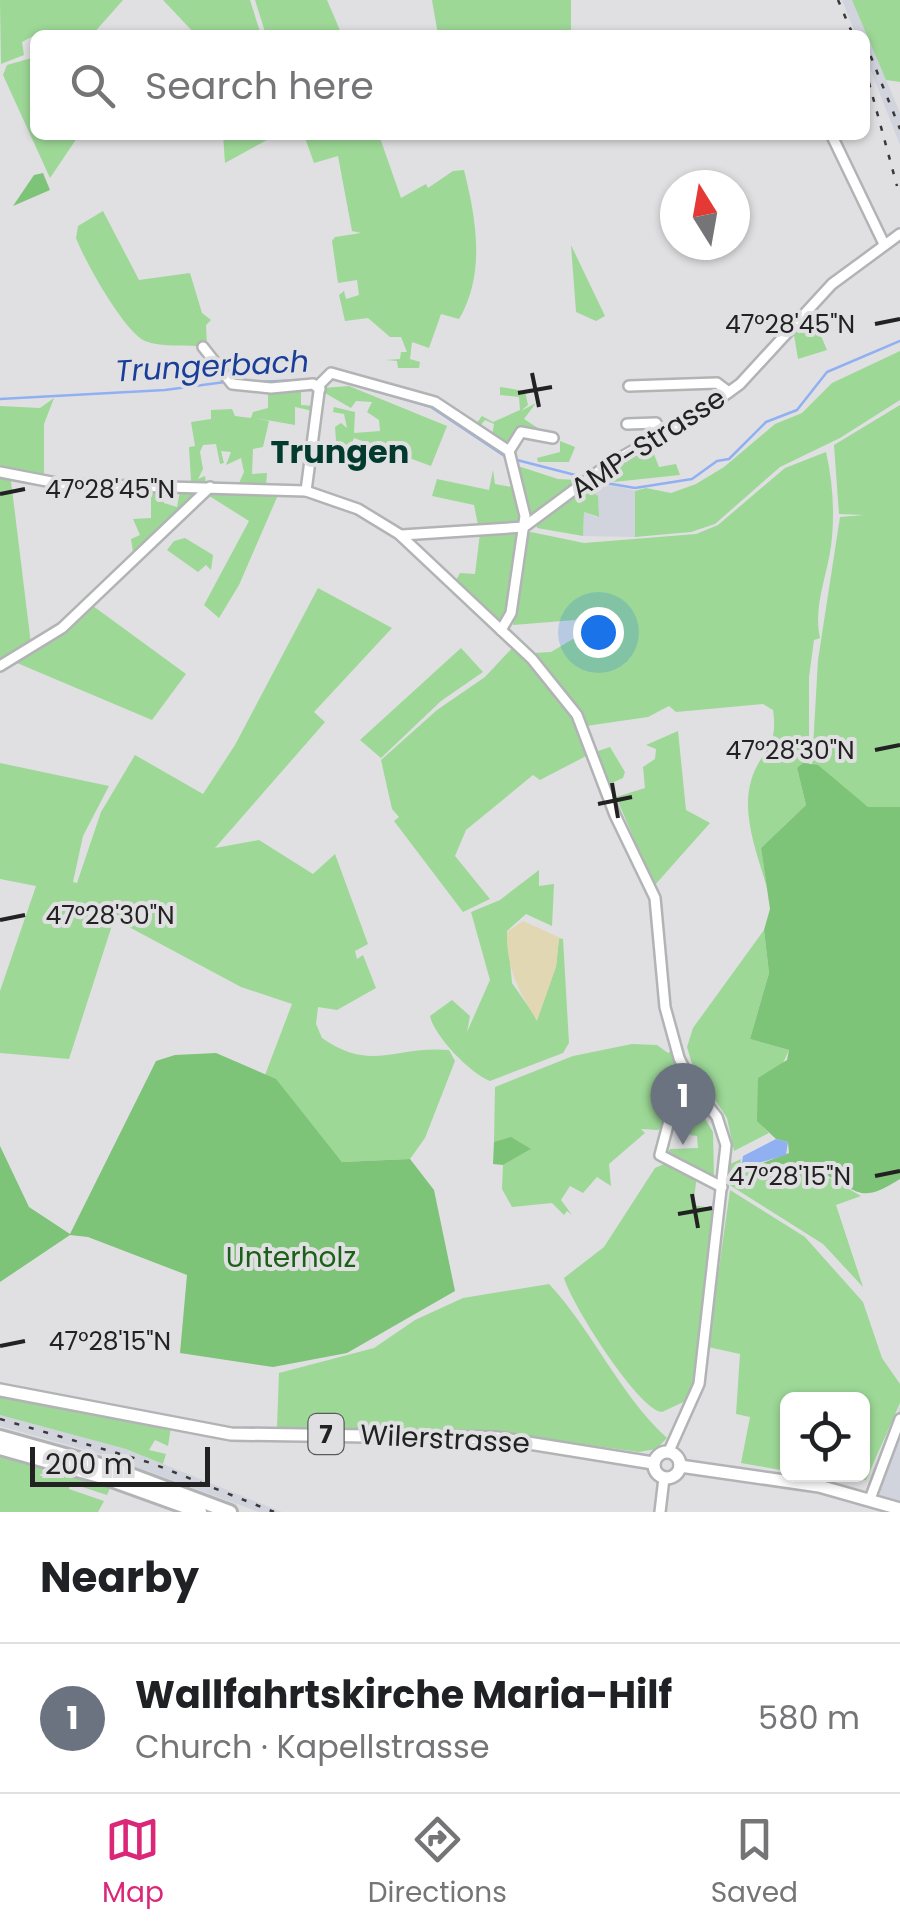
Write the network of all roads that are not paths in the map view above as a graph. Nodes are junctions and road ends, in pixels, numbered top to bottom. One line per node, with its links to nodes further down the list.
1 (834, 140): 3 (street)
2 (900, 234): 3 (street, AMP-Strasse)
3 (884, 244): 7 (street, AMP-Strasse)
4 (203, 347): 5 (street)
5 (322, 382): 11 (street); 14 (street)
6 (629, 386): 7 (street)
7 (730, 392): 10 (street, AMP-Strasse)
8 (626, 424): 10 (street)
9 (549, 434): 11 (street)
10 (663, 434): 15 (street, AMP-Strasse)
11 (512, 456): 15 (street)
12 (0, 472): 13 (street)
13 (210, 487): 14 (street); 18 (street)
14 (306, 491): 16 (street)
15 (524, 527): 16 (street); 17 (street)
16 (399, 534): 17 (street)
17 (501, 630): 19 (street)
18 (0, 666)
19 (696, 1092): 20 (street); 20 (street)
20 (722, 1187): 25 (street)
21 (0, 1390): 26 (main road, Wilerstrasse / 7)
22 (900, 1419): 29 (street)
23 (0, 1436): 32 (highway)
24 (0, 1448): 31 (highway)
25 (669, 1452): 26 (main road); 27 (main road)
26 (653, 1463): 28 (main road)
27 (680, 1466): 28 (main road); 29 (main road)
28 (664, 1478): 33 (street)
29 (870, 1498): 30 (main road)
30 (900, 1509)
31 (200, 1512)
32 (230, 1512)
33 (660, 1512)

